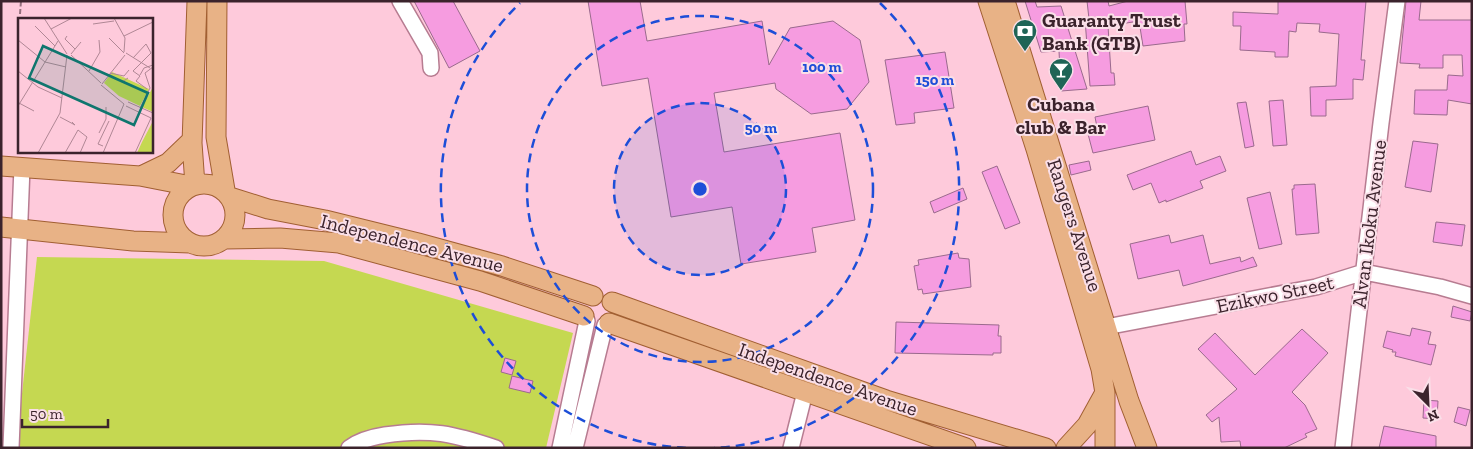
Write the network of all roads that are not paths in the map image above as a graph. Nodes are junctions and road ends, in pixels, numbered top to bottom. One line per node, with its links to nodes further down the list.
1 (197, 1): 8 (main road)
2 (217, 1): 13 (main road)
3 (400, 1): 7 (street)
4 (988, 1): 24 (main road, Rangers Avenue)
5 (1005, 1): 22 (main road, Rangers Avenue)
6 (1397, 1): 17 (street, Alvan Ikoku Avenue)
7 (431, 68)
8 (192, 140): 11 (main road); 12 (main road)
9 (1, 166): 10 (main road)
10 (22, 167): 11 (main road); 14 (street)
11 (140, 176): 12 (main road)
12 (193, 186): 13 (main road); 16 (main road)
13 (227, 194): 15 (main road); 18 (main road, Independence Avenue)
14 (10, 228): 16 (main road); 25 (street)
15 (225, 239): 16 (main road); 21 (main road, Independence Avenue)
16 (190, 243)
17 (1364, 272): 19 (street, Ezikwo Street); 22 (street, Ezikwo Street); 36 (street, Alvan Ikoku Avenue)
18 (593, 296): 20 (main road, Independence Avenue); 21 (main road)
19 (1472, 296)
20 (612, 302): 21 (main road); 32 (main road, Independence Avenue)
21 (596, 321): 23 (main road, Independence Avenue); 28 (street); 29 (street)
22 (1106, 326): 35 (main road, Rangers Avenue)
23 (805, 392): 30 (street); 31 (main road, Independence Avenue)
24 (1105, 393): 33 (main road); 34 (main road, Rangers Avenue)
25 (11, 448)
26 (349, 448): 27 (street)
27 (496, 448)
28 (560, 448)
29 (575, 448)
30 (791, 448)
31 (966, 448)
32 (1046, 448)
33 (1066, 448)
34 (1104, 448)
35 (1147, 448)
36 (1343, 448)

